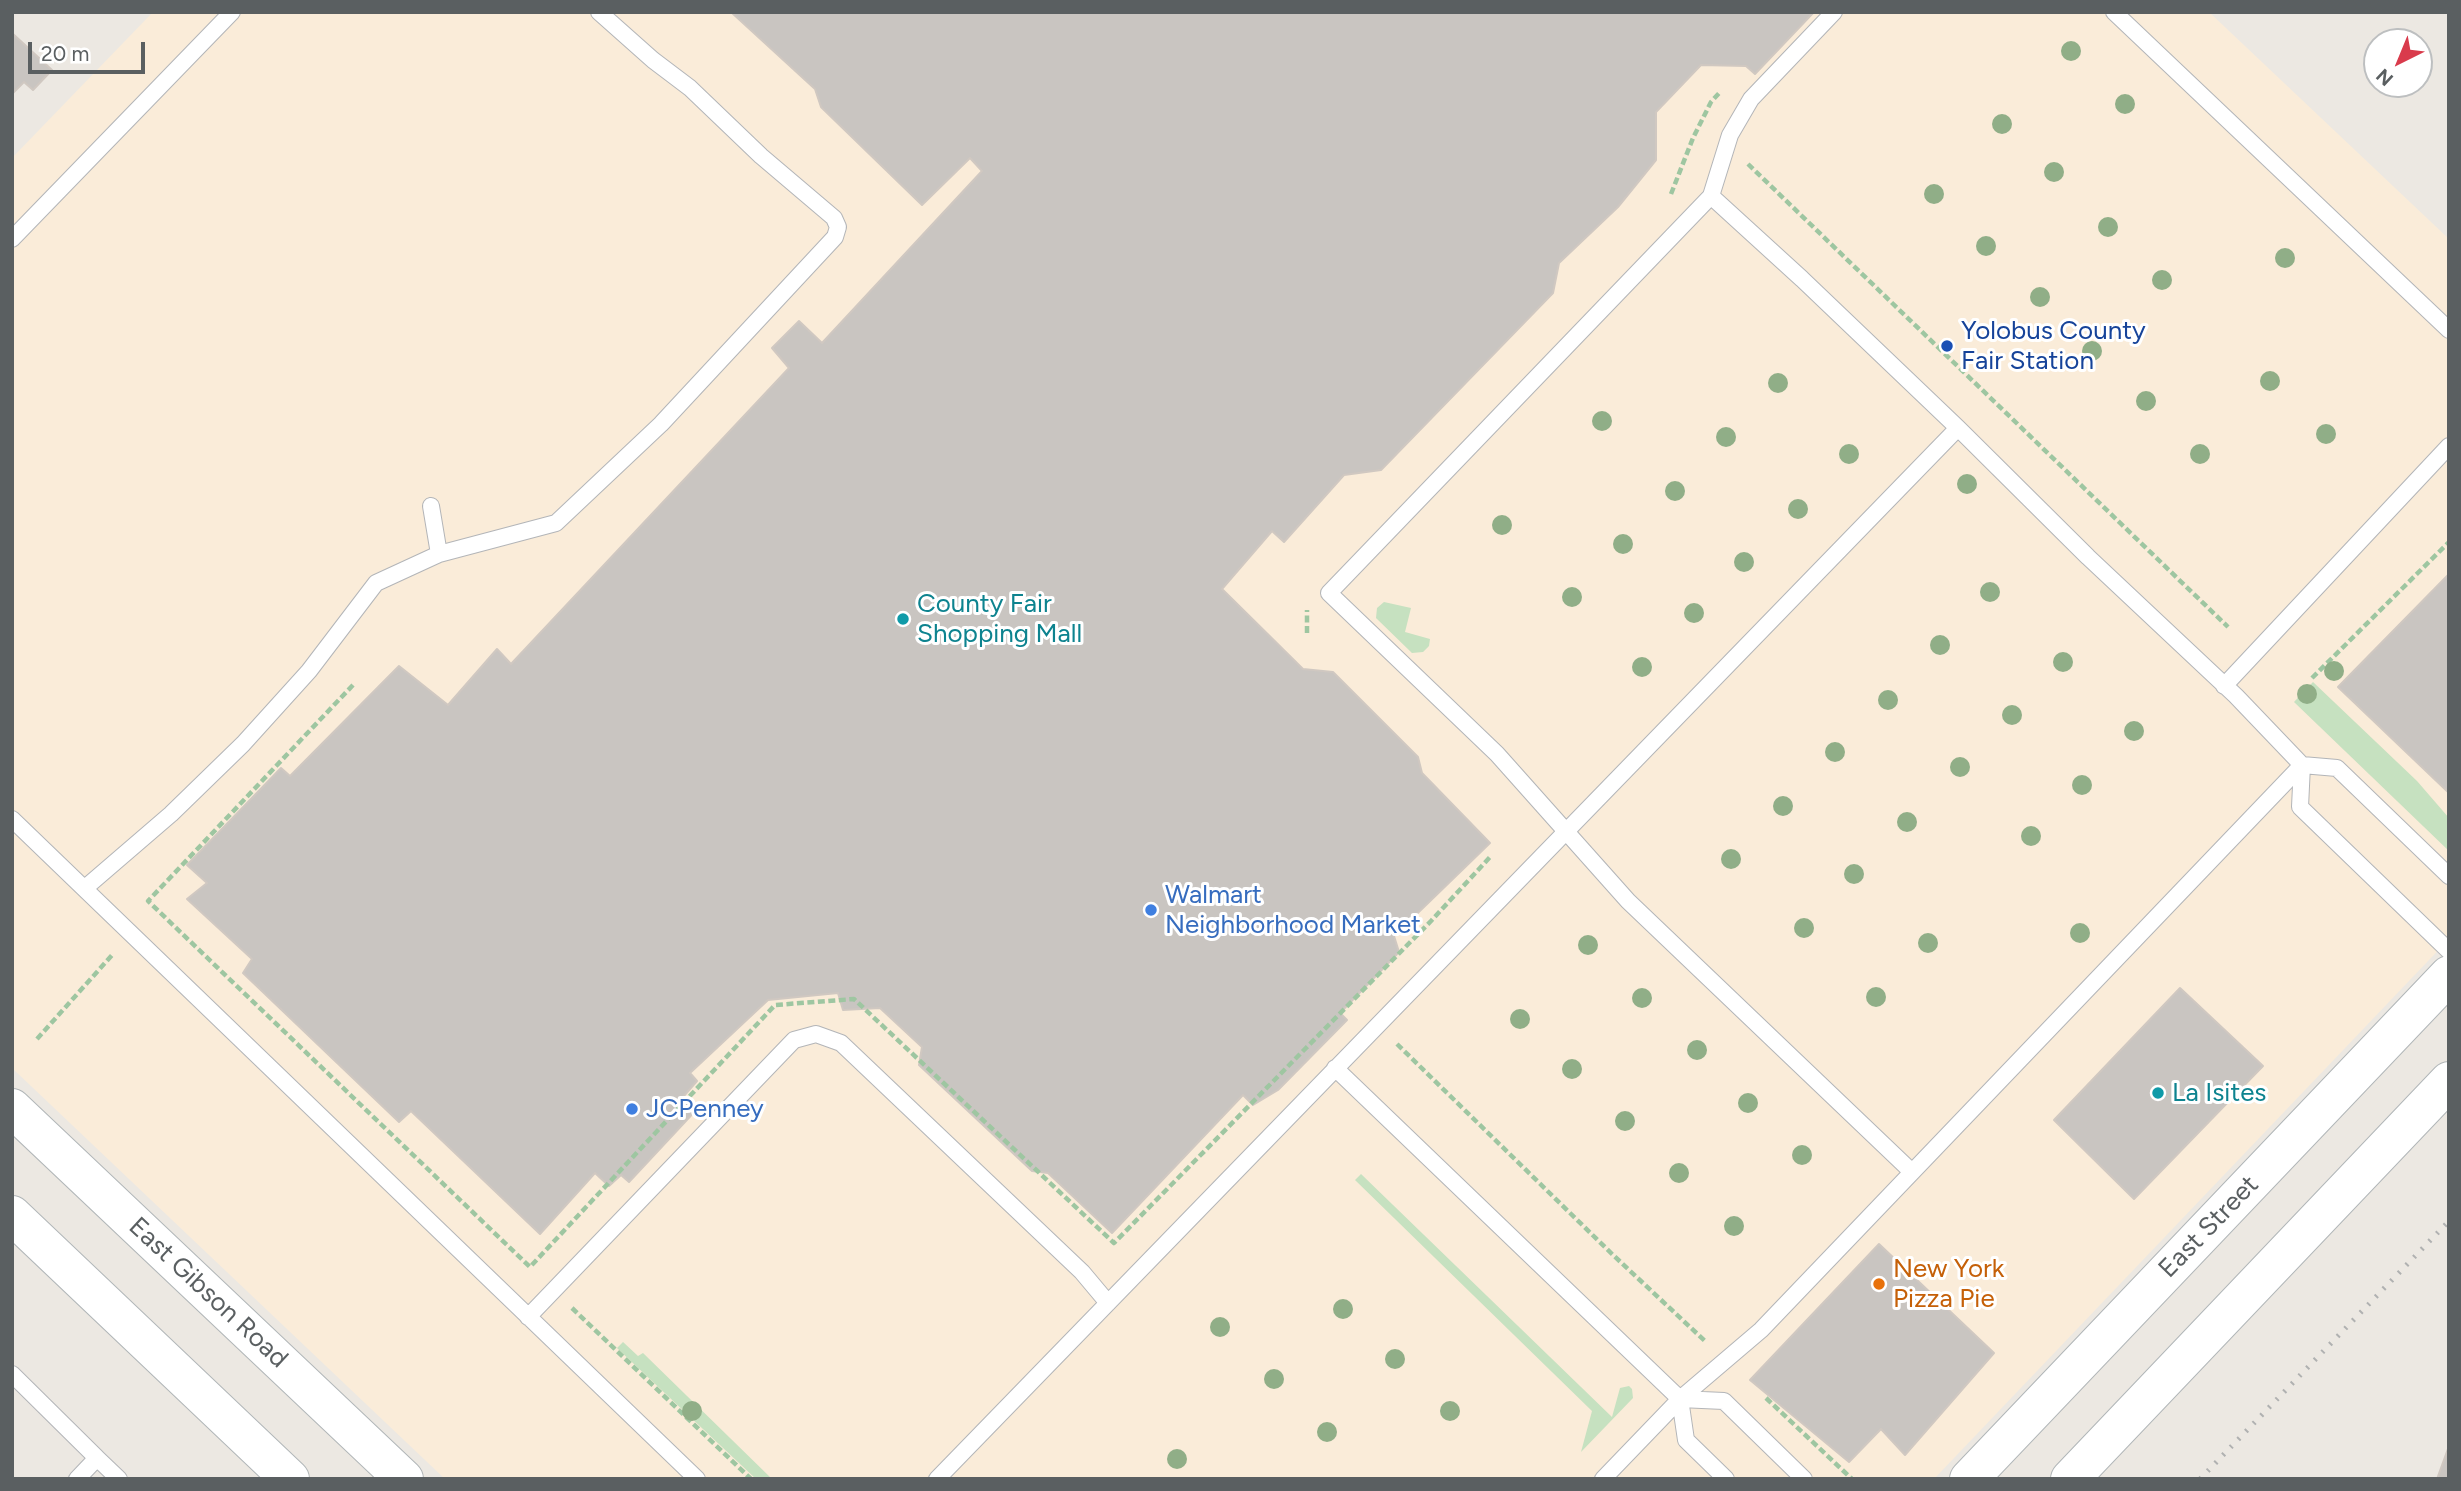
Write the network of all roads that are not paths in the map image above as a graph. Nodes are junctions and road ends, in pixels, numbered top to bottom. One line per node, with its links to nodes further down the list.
1 (232, 12): 6 (lane)
2 (598, 12): 11 (lane)
3 (1834, 12): 5 (lane)
4 (2113, 12): 7 (lane)
5 (1711, 197): 8 (lane); 15 (lane)
6 (12, 239)
7 (2449, 330)
8 (1958, 428): 12 (lane); 15 (lane)
9 (2449, 446): 12 (lane)
10 (430, 506): 11 (lane)
11 (439, 554): 17 (lane)
12 (2224, 686): 13 (lane)
13 (2302, 765): 16 (lane); 18 (lane); 23 (lane)
14 (12, 819): 17 (lane)
15 (1565, 832): 20 (lane); 23 (lane)
16 (2449, 876)
17 (85, 888): 26 (lane)
18 (2449, 951)
19 (2449, 975): 39 (street, East Street)
20 (1335, 1068): 25 (lane); 28 (lane)
21 (2449, 1081): 40 (street)
22 (12, 1108): 33 (street, East Gibson Road)
23 (1912, 1172): 28 (lane)
24 (12, 1215): 32 (street)
25 (1108, 1303): 26 (lane); 35 (lane)
26 (528, 1317): 34 (lane)
27 (12, 1374): 29 (lane)
28 (1680, 1399): 36 (lane); 37 (lane); 38 (lane)
29 (97, 1458): 30 (lane); 31 (lane)
30 (77, 1479)
31 (119, 1479)
32 (290, 1479)
33 (404, 1479)
34 (697, 1479)
35 (937, 1479)
36 (1603, 1479)
37 (1726, 1479)
38 (1804, 1479)
39 (1969, 1479)
40 (2070, 1479)

